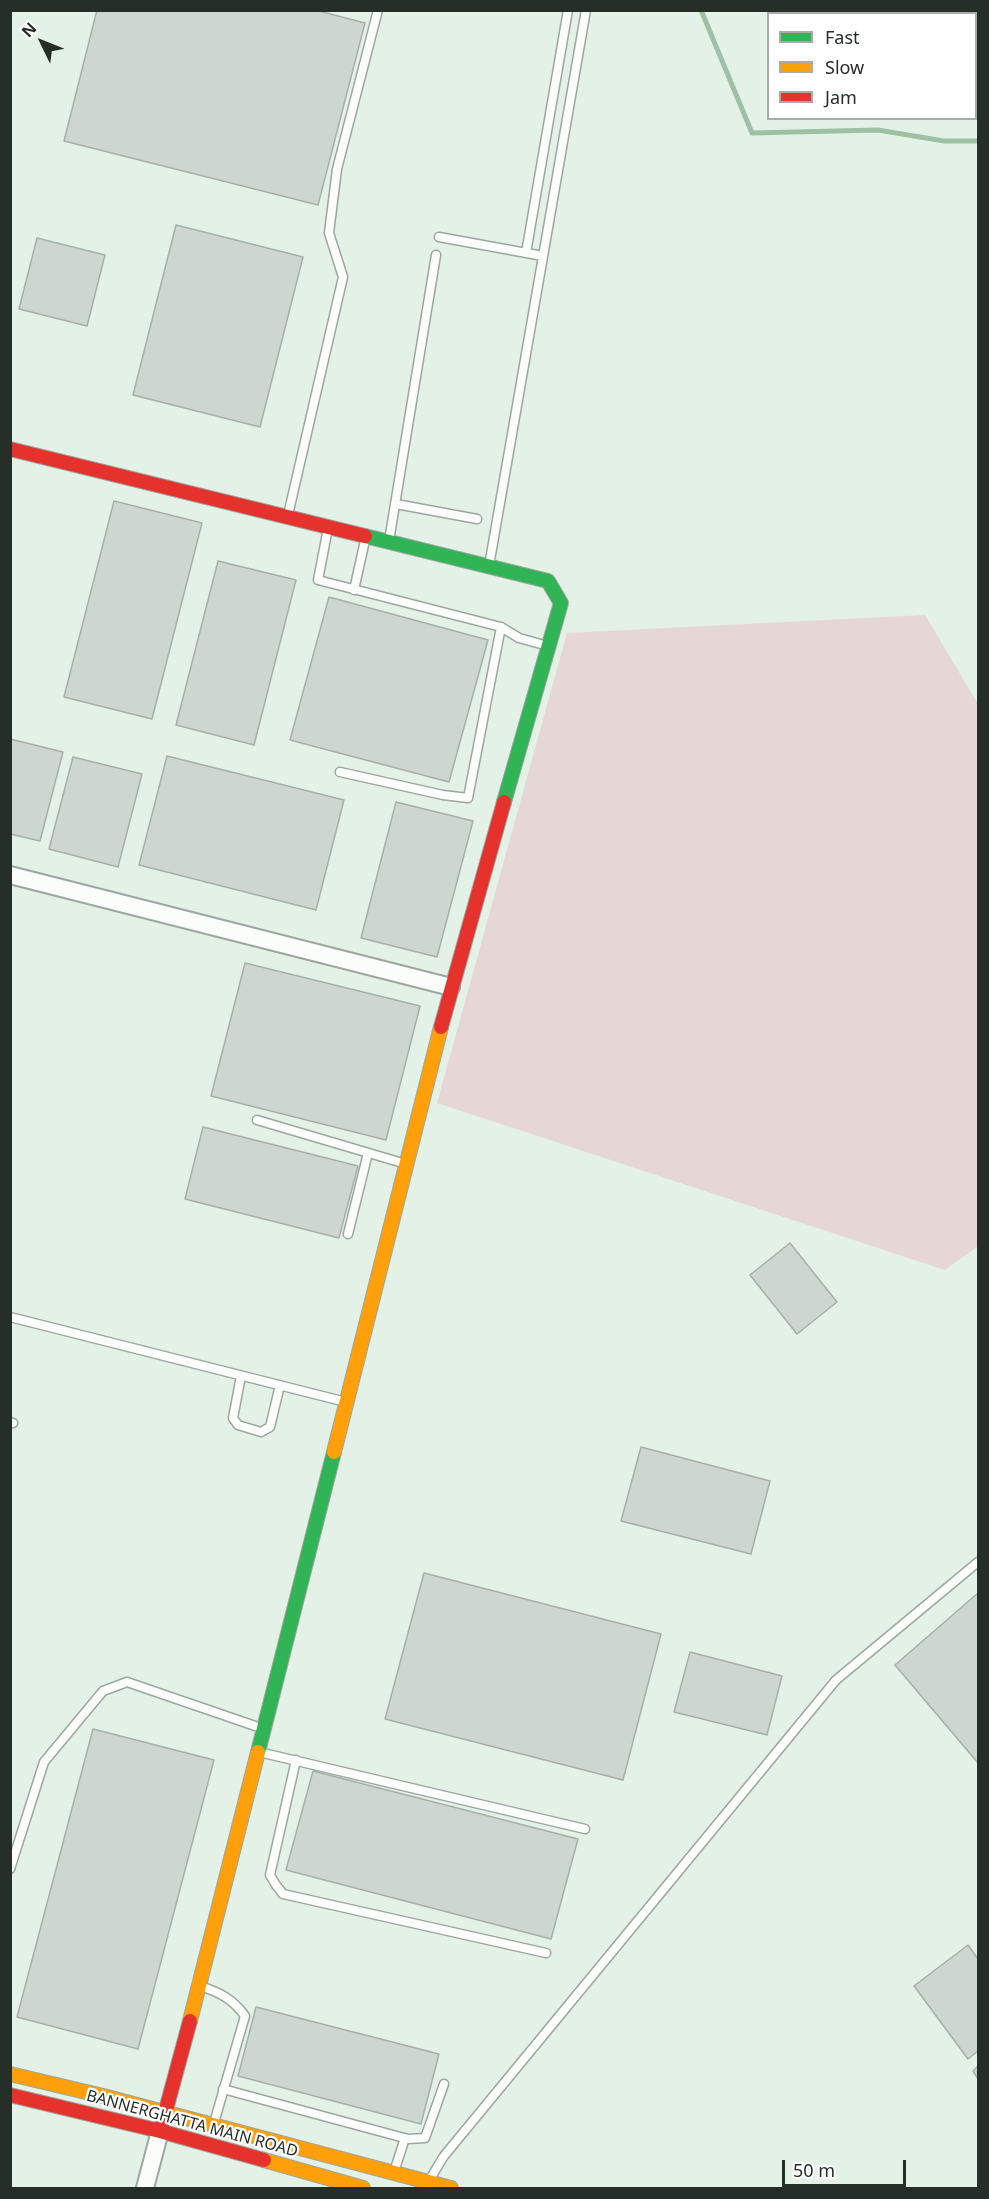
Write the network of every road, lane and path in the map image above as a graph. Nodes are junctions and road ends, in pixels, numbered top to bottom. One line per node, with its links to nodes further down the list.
1 (378, 10): 16 (lane)
2 (568, 13): 3 (lane); 4 (lane)
3 (585, 14): 5 (lane)
4 (558, 71): 5 (lane); 6 (lane)
5 (575, 74): 7 (lane)
6 (547, 132): 7 (lane); 8 (lane)
7 (564, 134): 9 (lane)
8 (535, 204): 9 (lane); 11 (lane)
9 (552, 207): 13 (lane)
10 (439, 237): 11 (lane)
11 (526, 253): 13 (lane)
12 (436, 255): 15 (lane)
13 (543, 256): 21 (lane)
14 (10, 449): 16 (street)
15 (396, 504): 17 (lane); 20 (lane)
16 (287, 517): 18 (street)
17 (477, 519)
18 (328, 526): 19 (street); 22 (lane)
19 (367, 536): 20 (street); 22 (lane)
20 (389, 542): 21 (street)
21 (489, 567): 24 (street)
22 (354, 590): 23 (lane)
23 (501, 627): 24 (lane); 25 (lane)
24 (548, 646): 27 (street)
25 (340, 772)
26 (10, 875): 27 (street)
27 (451, 987): 30 (street)
28 (257, 1120): 29 (lane)
29 (368, 1153): 30 (lane); 31 (lane)
30 (407, 1164): 35 (street)
31 (348, 1234)
32 (10, 1317): 33 (lane)
33 (241, 1376): 34 (lane); 34 (lane)
34 (280, 1385): 35 (lane)
35 (347, 1402): 37 (street)
36 (978, 1562): 53 (lane)
37 (264, 1730): 38 (street); 41 (lane)
38 (259, 1752): 39 (lane); 43 (street)
39 (296, 1761): 40 (lane); 42 (lane)
40 (585, 1829)
41 (10, 1869)
42 (546, 1953)
43 (200, 1985): 46 (lane); 48 (street)
44 (10, 2074): 48 (street)
45 (444, 2084): 51 (lane)
46 (223, 2089): 49 (lane); 51 (lane)
47 (10, 2095): 50 (street, BANNERGHATTA MAIN ROAD)
48 (165, 2113): 49 (street); 50 (street)
49 (213, 2125): 52 (street)
50 (160, 2131): 54 (street); 55 (street, BANNERGHATTA MAIN ROAD)
51 (405, 2138): 52 (lane)
52 (393, 2173): 53 (street)
53 (428, 2182): 56 (street)
54 (146, 2188)
55 (363, 2188)
56 (452, 2188)

